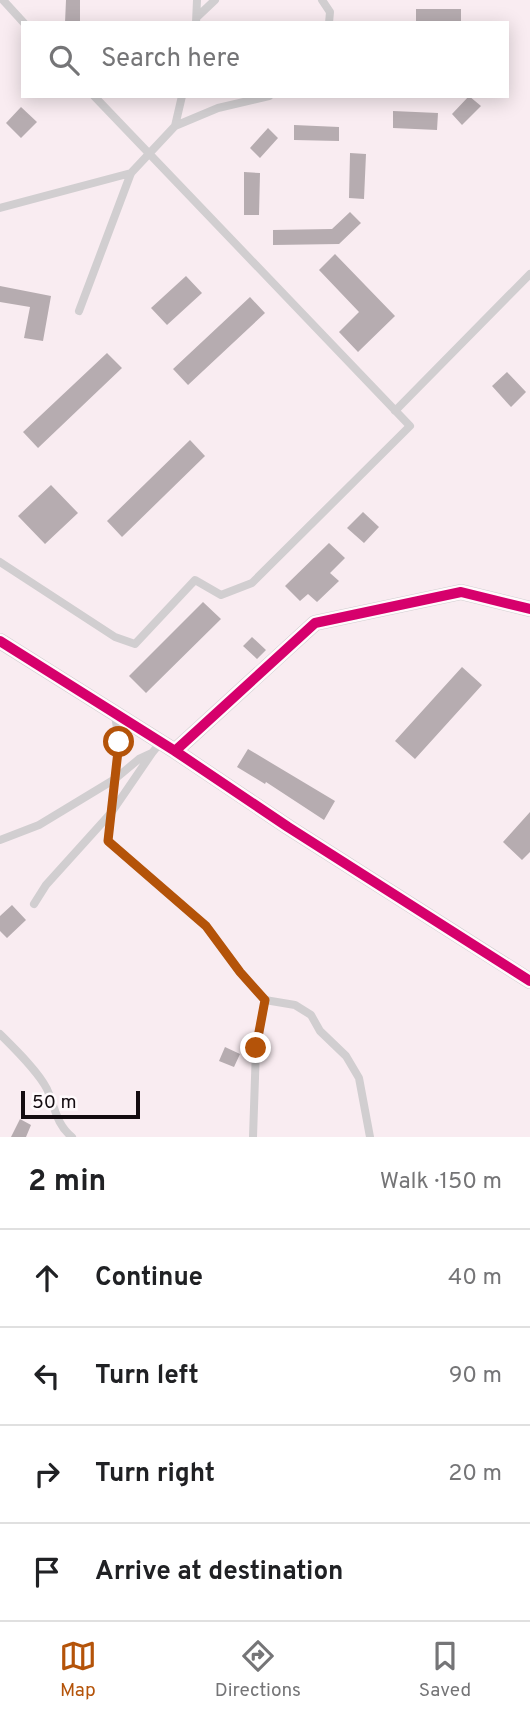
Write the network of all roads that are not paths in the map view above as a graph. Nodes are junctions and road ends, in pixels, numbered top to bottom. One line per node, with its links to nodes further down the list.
1 (2, 0): 6 (lane)
2 (197, 0): 5 (lane)
3 (215, 0): 5 (lane)
4 (322, 0): 7 (lane)
5 (197, 20)
6 (22, 21)
7 (329, 21)
8 (96, 98): 12 (lane)
9 (182, 98): 11 (lane)
10 (260, 98): 11 (lane)
11 (175, 126): 12 (lane)
12 (150, 155): 13 (lane); 17 (lane)
13 (131, 173): 14 (lane); 16 (lane)
14 (0, 208)
15 (530, 274): 17 (lane)
16 (79, 311)
17 (395, 411): 18 (lane)
18 (0, 562)
19 (530, 609): 23 (street)
20 (0, 641): 21 (street)
21 (114, 712): 22 (street); 24 (lane)
22 (156, 747): 23 (street); 24 (lane); 25 (lane)
23 (175, 751): 28 (street)
24 (115, 779): 25 (lane); 26 (lane)
25 (111, 813): 27 (lane); 29 (lane)
26 (0, 841)
27 (34, 904)
28 (530, 981)
29 (265, 1000): 32 (lane); 33 (lane)
30 (0, 1034): 31 (lane)
31 (72, 1137)
32 (253, 1137)
33 (370, 1137)

